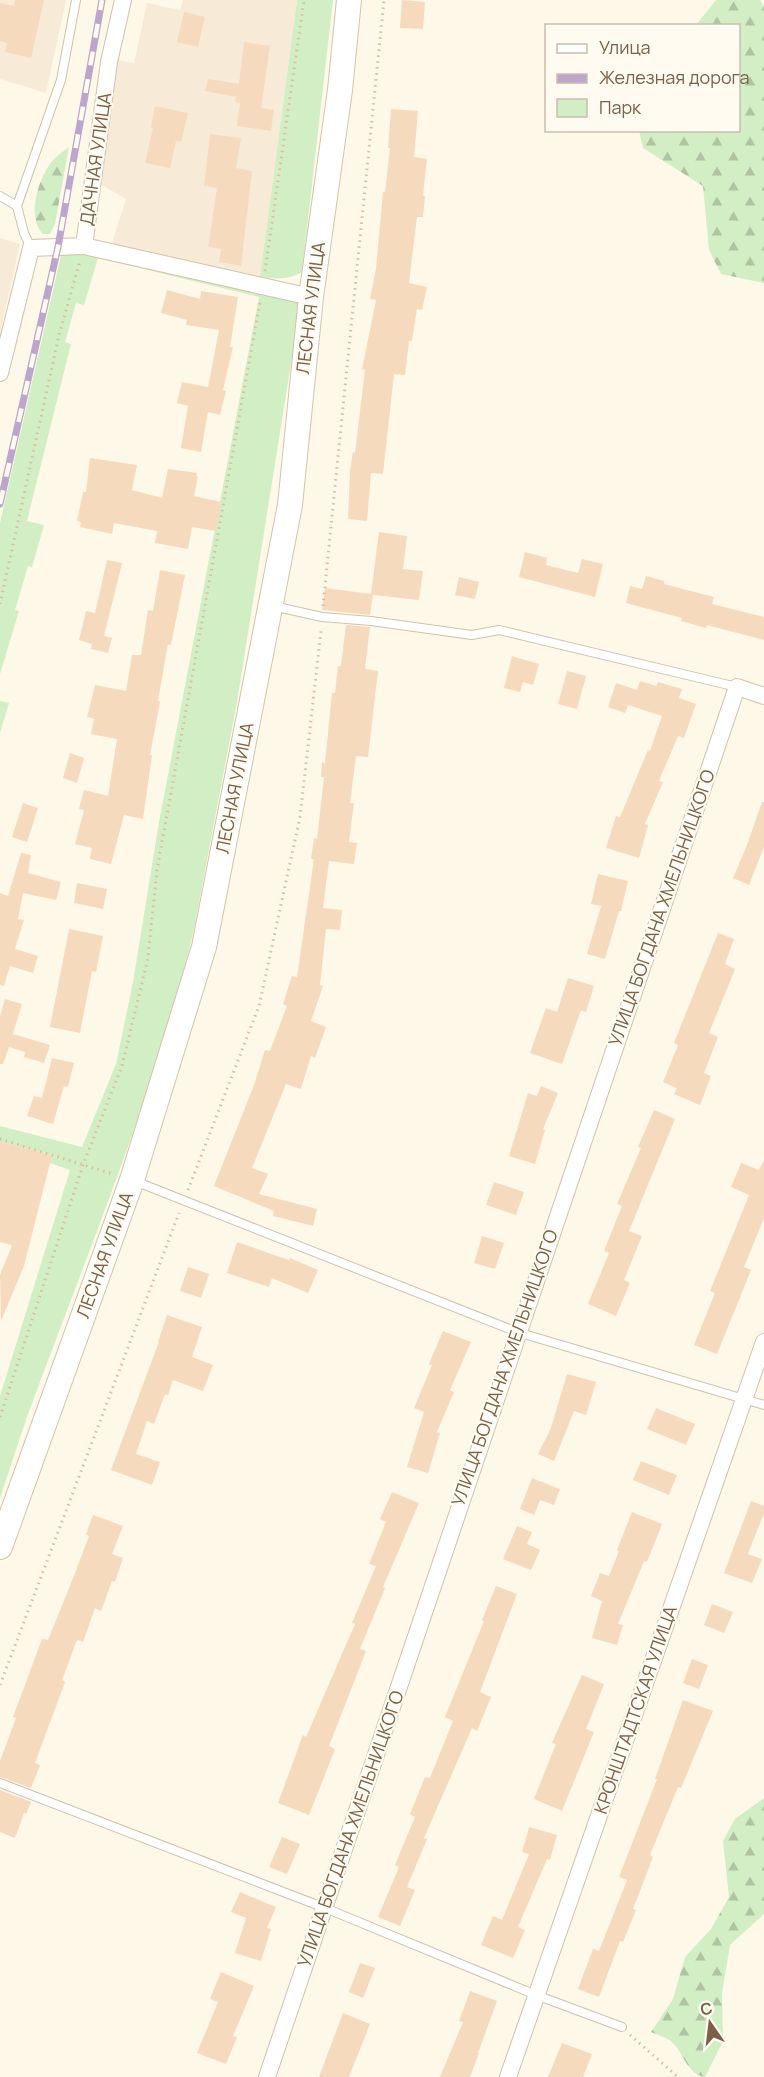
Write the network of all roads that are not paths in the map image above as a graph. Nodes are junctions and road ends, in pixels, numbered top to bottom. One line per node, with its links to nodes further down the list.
1 (76, 0): 5 (lane)
2 (123, 0): 6 (street, ДАЧНАЯ УЛИЦА)
3 (349, 0): 8 (street, ЛЕСНАЯ УЛИЦА)
4 (0, 196): 5 (lane)
5 (18, 206): 7 (lane)
6 (84, 246): 7 (street, ДАЧНАЯ УЛИЦА); 8 (street)
7 (31, 248): 9 (street)
8 (311, 297): 10 (street, ЛЕСНАЯ УЛИЦА)
9 (0, 373)
10 (270, 606): 11 (lane); 13 (street, ЛЕСНАЯ УЛИЦА)
11 (737, 687): 12 (street); 14 (street, УЛИЦА БОГДАНА ХМЕЛЬНИЦКОГО)
12 (764, 696)
13 (132, 1180): 14 (lane); 18 (street, ЛЕСНАЯ УЛИЦА)
14 (517, 1332): 16 (lane); 20 (street, УЛИЦА БОГДАНА ХМЕЛЬНИЦКОГО)
15 (764, 1342): 16 (street, КРОНШТАДТСКАЯ УЛИЦА)
16 (745, 1399): 17 (lane); 21 (street, КРОНШТАДТСКАЯ УЛИЦА)
17 (764, 1405)
18 (0, 1547)
19 (0, 1783): 20 (lane)
20 (325, 1908): 21 (lane); 23 (street, УЛИЦА БОГДАНА ХМЕЛЬНИЦКОГО)
21 (536, 1995): 22 (lane); 24 (street, КРОНШТАДТСКАЯ УЛИЦА)
22 (622, 2027)
23 (267, 2077)
24 (508, 2077)

